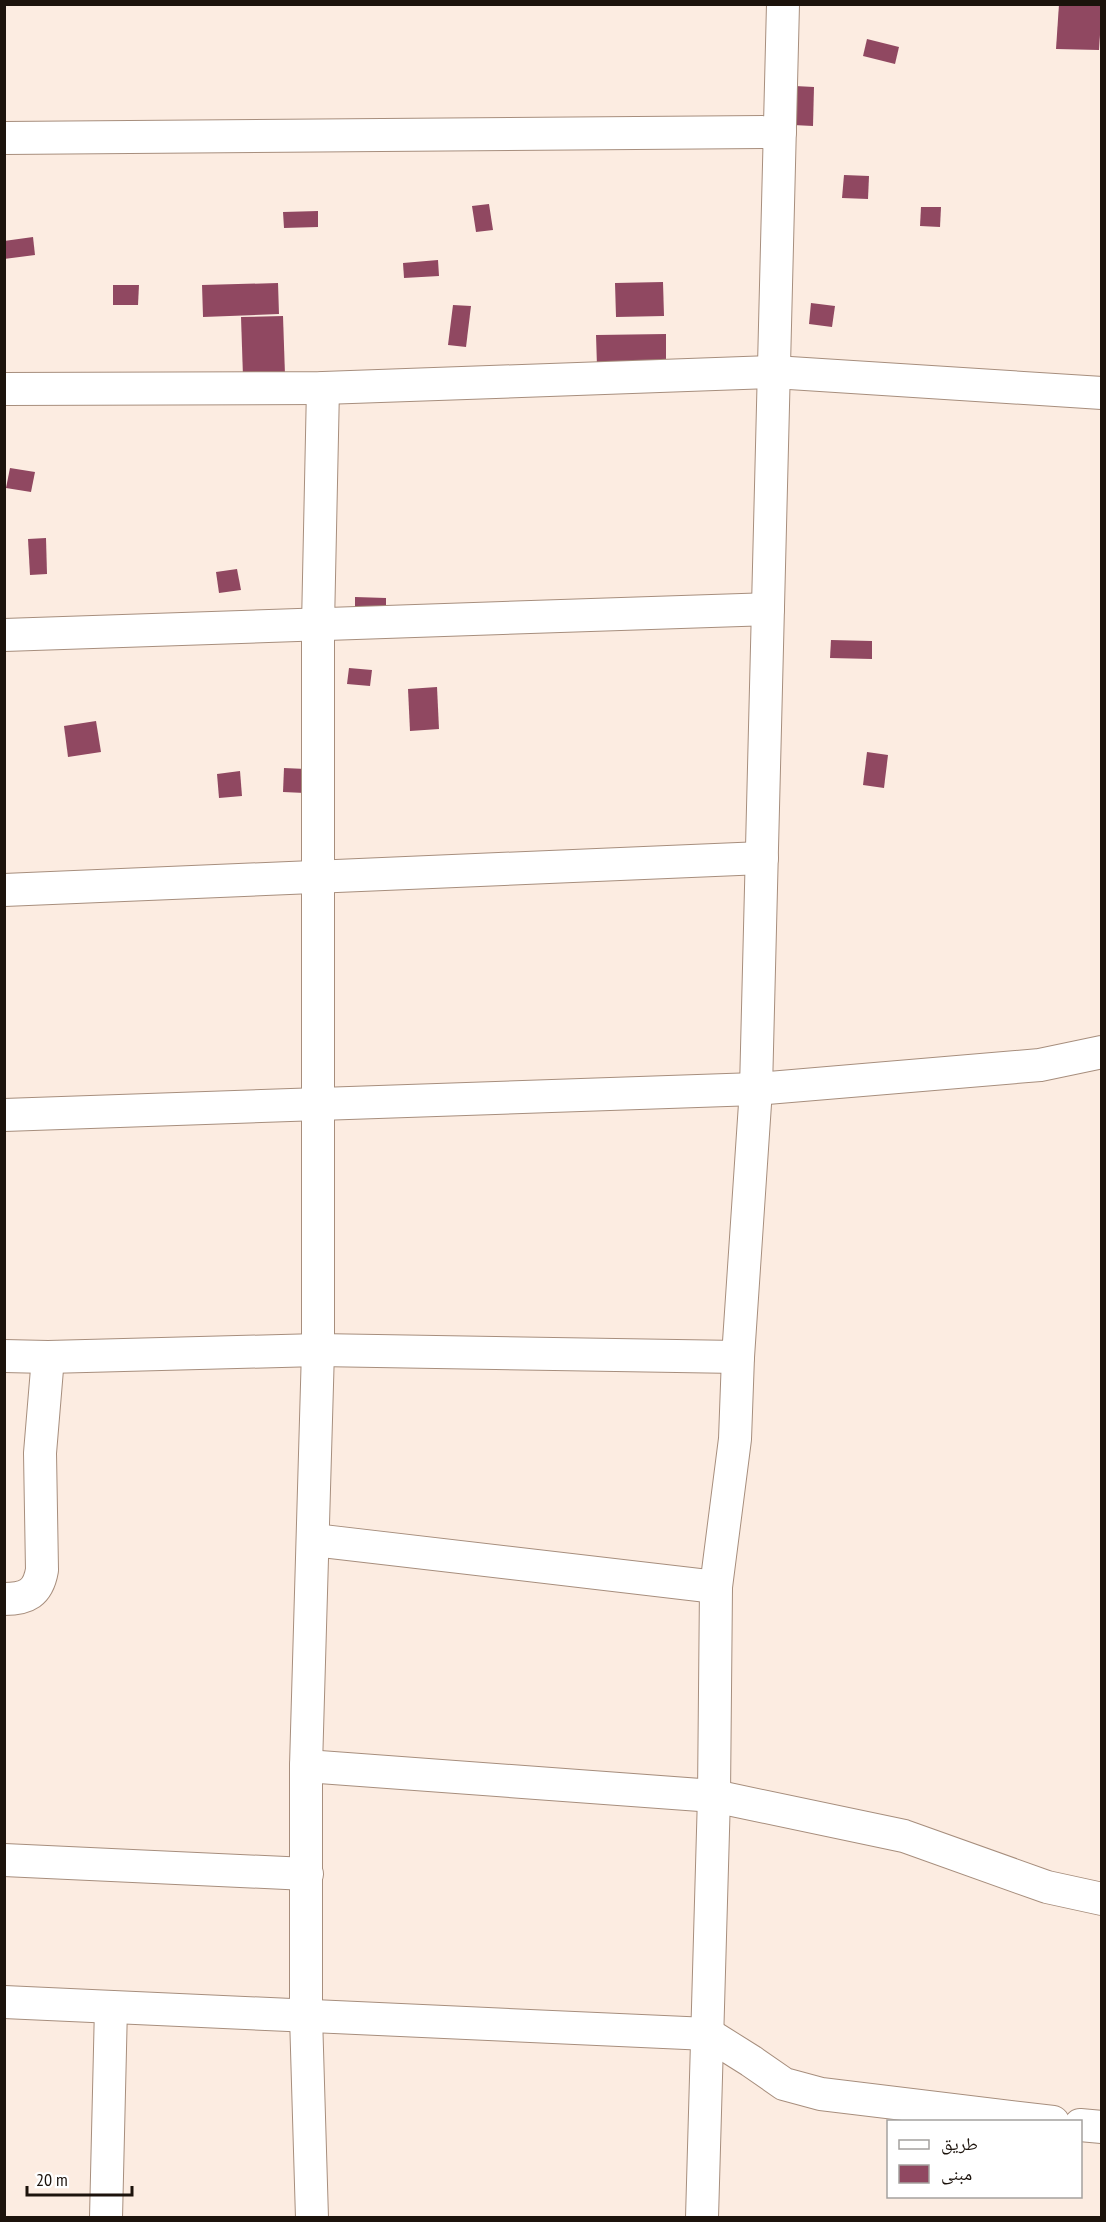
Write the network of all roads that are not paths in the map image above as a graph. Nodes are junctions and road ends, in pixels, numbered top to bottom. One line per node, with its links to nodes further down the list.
1 (783, 4): 2 (street)
2 (780, 132): 3 (street); 4 (street)
3 (4, 138)
4 (774, 372): 5 (street); 7 (street); 8 (street)
5 (323, 388): 6 (street); 9 (street)
6 (4, 389)
7 (1101, 393)
8 (768, 609): 9 (street); 11 (street)
9 (318, 625): 10 (street); 12 (street)
10 (4, 635)
11 (762, 858): 12 (street); 15 (street)
12 (318, 877): 13 (street); 16 (street)
13 (4, 890)
14 (1101, 1052): 15 (street)
15 (756, 1089): 16 (street); 21 (street)
16 (318, 1104): 17 (street); 18 (street)
17 (4, 1115)
18 (318, 1350): 20 (street); 21 (street); 22 (street)
19 (4, 1356): 20 (street)
20 (48, 1357): 24 (street)
21 (738, 1357): 23 (street)
22 (314, 1540): 23 (street); 25 (street)
23 (716, 1587): 26 (street)
24 (4, 1599)
25 (306, 1766): 26 (street); 28 (street)
26 (714, 1796): 29 (street); 33 (street)
27 (4, 1860): 28 (street)
28 (307, 1874): 32 (street)
29 (1101, 1899)
30 (4, 2002): 31 (street)
31 (111, 2007): 32 (street); 37 (street)
32 (306, 2016): 33 (street); 38 (street)
33 (708, 2034): 34 (street); 39 (street)
34 (1044, 2120)
35 (1082, 2125): 36 (street)
36 (1101, 2127)
37 (106, 2217)
38 (312, 2217)
39 (702, 2217)

